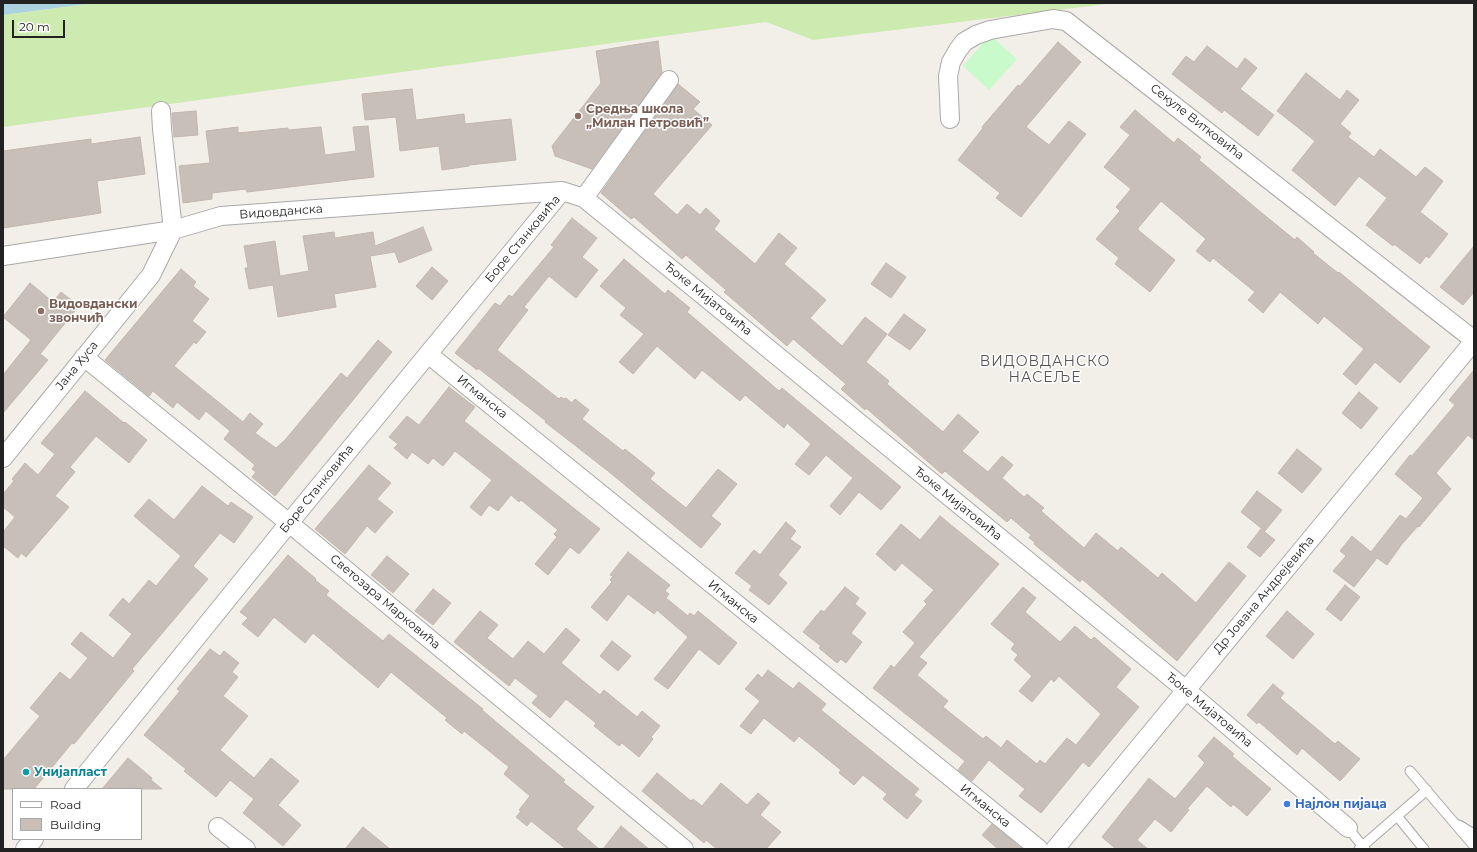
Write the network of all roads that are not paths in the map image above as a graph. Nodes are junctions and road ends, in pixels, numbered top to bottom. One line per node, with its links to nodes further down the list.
1 (669, 80): 5 (street)
2 (161, 111): 6 (street)
3 (950, 119): 8 (street, Секуле Витковића)
4 (562, 191): 5 (street, Ђоке Мијатовића); 6 (street, Видовданска); 9 (street, Боре Станковића)
5 (584, 198): 13 (street, Ђоке Мијатовића)
6 (173, 230): 7 (street, Видовданска); 10 (street, Јана Хуса)
7 (3, 256)
8 (1474, 340): 13 (street, Др Јована Андрејевића)
9 (428, 354): 12 (street, Боре Станковића); 28 (street, Игманска)
10 (84, 357): 11 (street, Јана Хуса); 12 (street, Светозара Марковића)
11 (3, 458)
12 (289, 523): 15 (street, Боре Станковића); 27 (street, Светозара Марковића)
13 (1186, 690): 20 (street, Ђоке Мијатовића); 29 (street, Др Јована Андрејевића)
14 (1410, 772): 16 (lane)
15 (75, 788)
16 (1427, 790): 17 (lane); 18 (lane)
17 (1397, 816): 24 (lane); 30 (lane)
18 (1454, 822): 21 (lane); 23 (lane)
19 (218, 826): 26 (street)
20 (1348, 828): 24 (lane)
21 (1474, 834)
22 (33, 840): 25 (street)
23 (1474, 846)
24 (1362, 848)
25 (25, 849)
26 (246, 849)
27 (684, 849)
28 (1039, 849)
29 (1055, 849)
30 (1424, 849)

